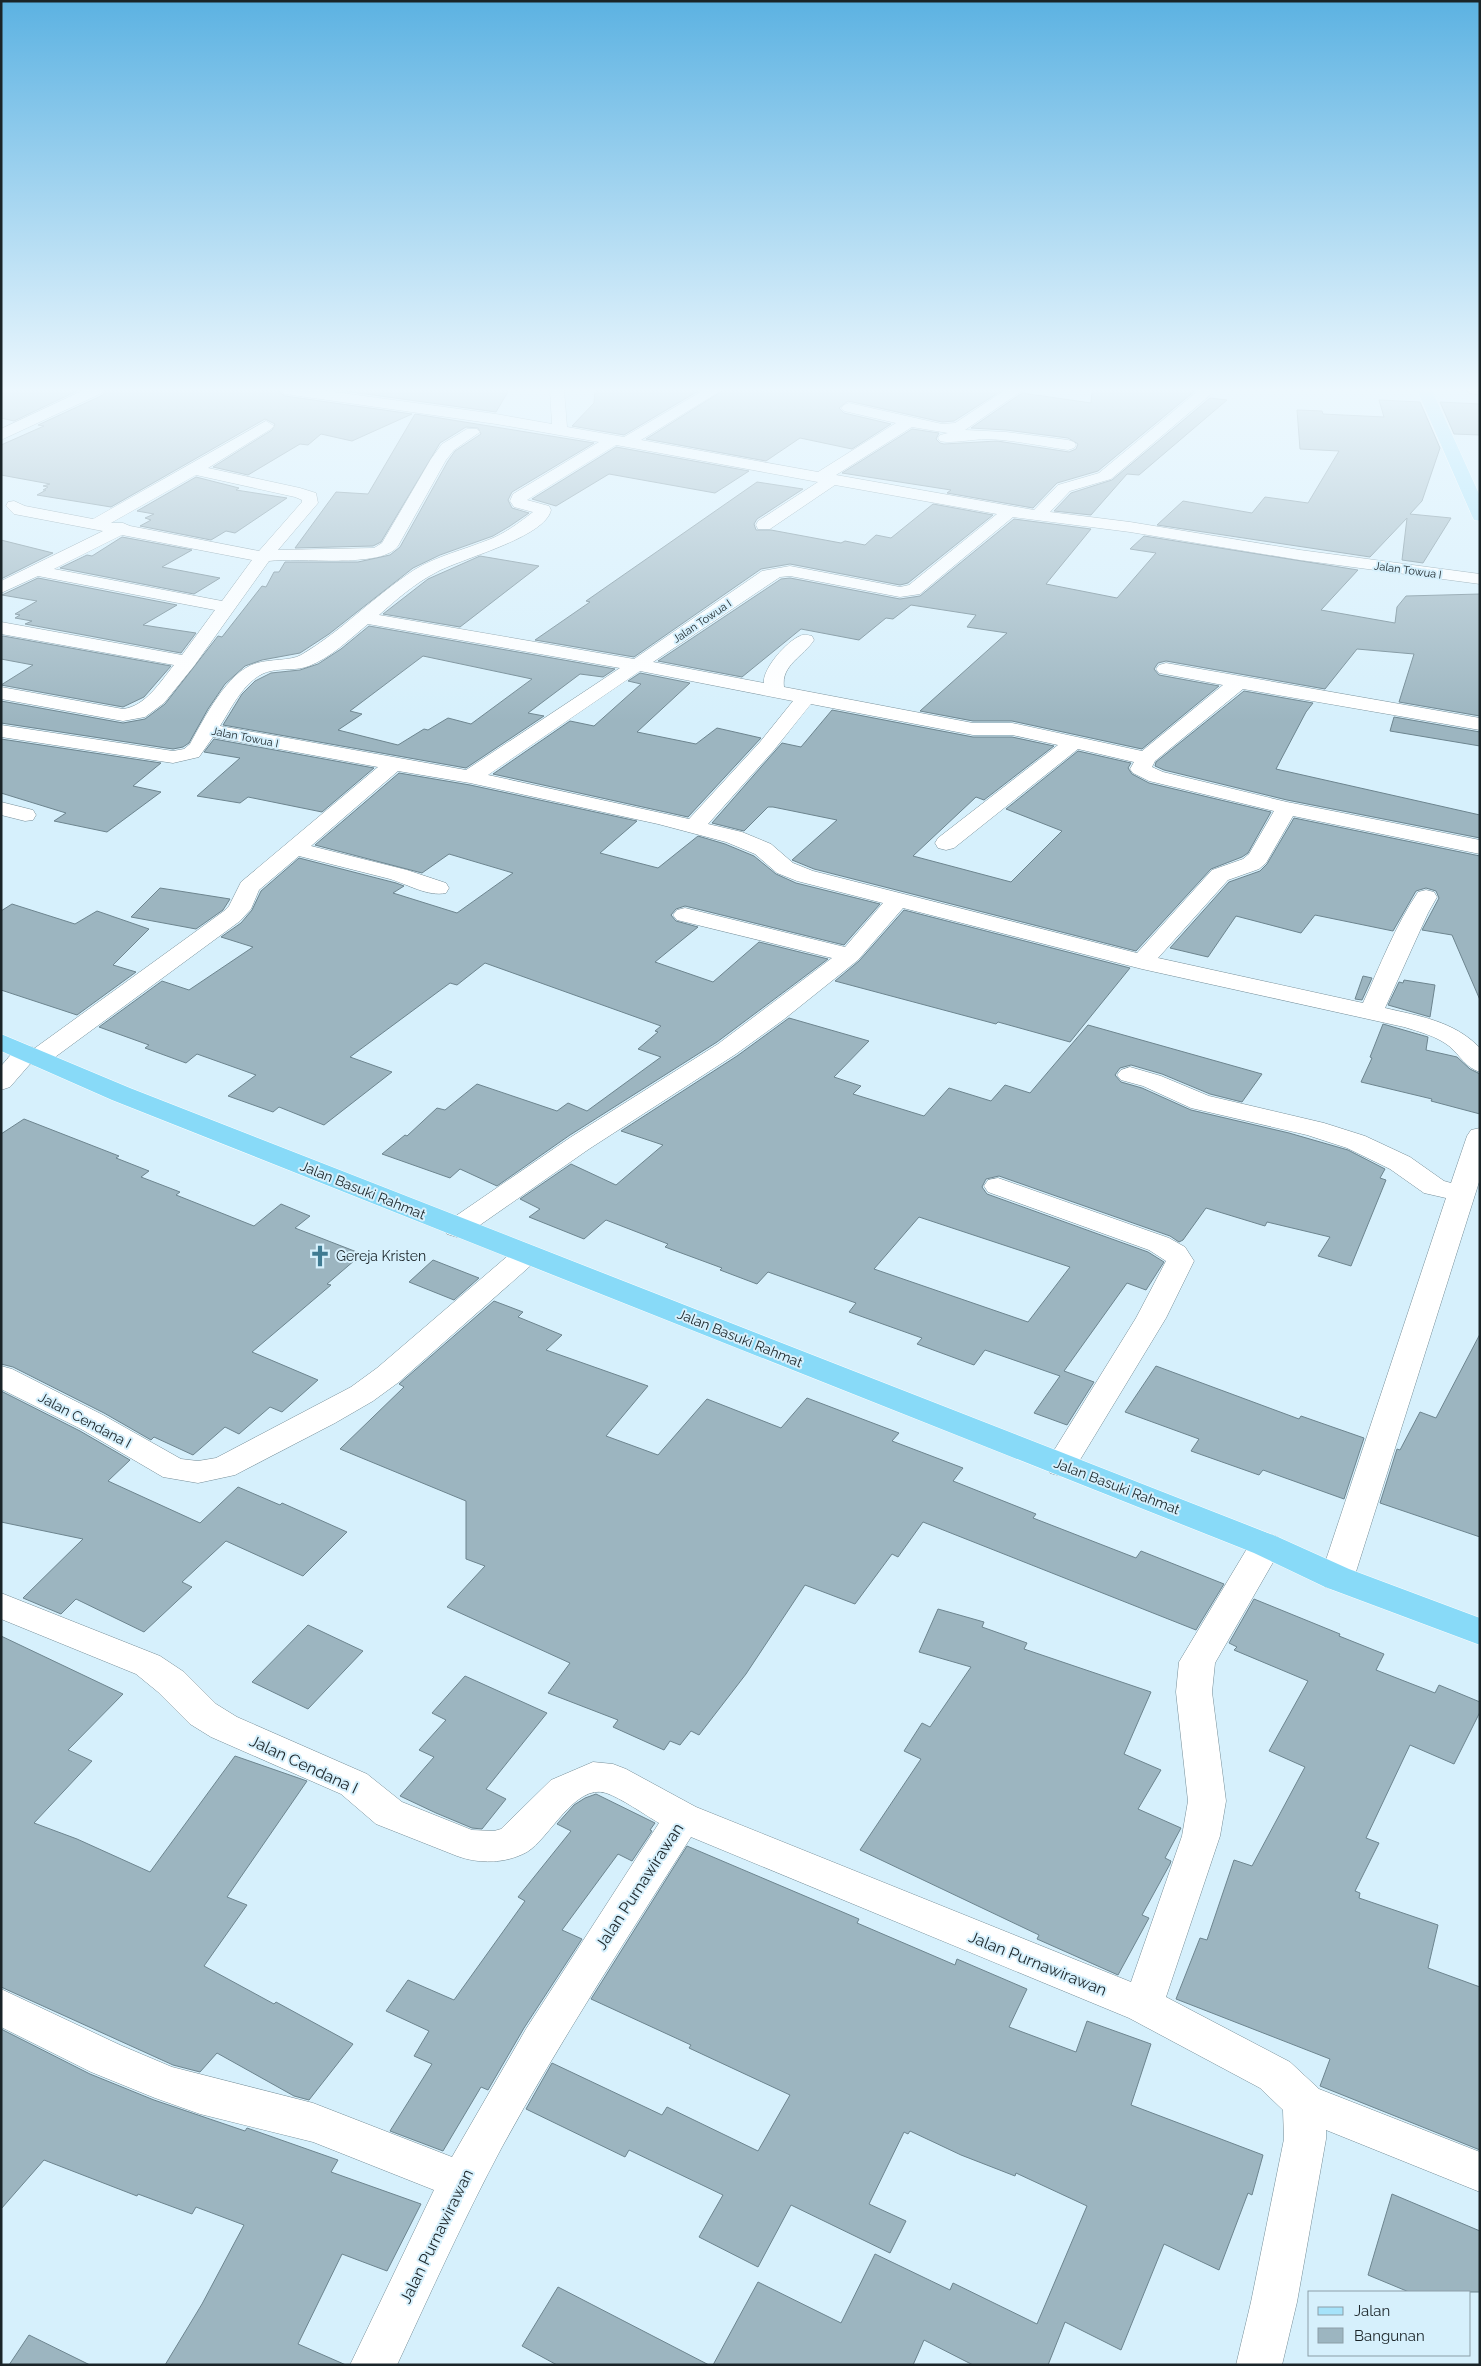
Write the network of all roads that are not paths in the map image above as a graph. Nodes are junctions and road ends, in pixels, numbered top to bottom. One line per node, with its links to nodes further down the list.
1 (149, 500): 14 (street)
2 (310, 500): 15 (street)
3 (417, 500): 15 (street)
4 (518, 500): 20 (street, Jalan Towua I)
5 (796, 500): 13 (street)
6 (951, 500): 10 (street, Jalan Towua I)
7 (1052, 500): 11 (street)
8 (1474, 500): 12 (main road)
9 (8, 505): 14 (street)
10 (1010, 511): 11 (street, Jalan Towua I); 24 (street, Jalan Towua I)
11 (1038, 516): 17 (street, Jalan Towua I)
12 (1480, 516)
13 (764, 524)
14 (112, 525): 15 (street); 16 (street)
15 (273, 553): 19 (street)
16 (38, 571): 18 (street); 19 (street)
17 (1480, 579)
18 (1, 588)
19 (227, 607): 23 (street)
20 (366, 618): 24 (street); 31 (street, Jalan Towua I)
21 (1, 628): 23 (street)
22 (805, 640): 27 (street)
23 (187, 662): 28 (street)
24 (638, 665): 27 (street); 36 (street, Jalan Towua I)
25 (1166, 669): 26 (street)
26 (1239, 682): 30 (street); 34 (street)
27 (775, 692): 29 (street)
28 (1, 693)
29 (806, 698): 33 (street); 40 (street)
30 (1480, 724)
31 (207, 730): 32 (street); 35 (street, Jalan Towua I)
32 (1, 731)
33 (1073, 743): 34 (street); 41 (street)
34 (1146, 758): 38 (street)
35 (394, 764): 36 (street, Jalan Towua I); 43 (street)
36 (470, 778): 40 (street, Jalan Towua I)
37 (1, 808): 39 (street)
38 (1288, 808): 42 (street); 49 (street)
39 (25, 815)
40 (694, 826): 46 (street, Jalan Towua I)
41 (946, 843)
42 (1480, 847)
43 (292, 848): 44 (street); 51 (street)
44 (438, 888)
45 (1426, 896): 50 (street)
46 (898, 900): 48 (street); 49 (street, Jalan Towua I)
47 (685, 915): 48 (street)
48 (850, 955): 58 (street)
49 (1142, 962): 50 (street, Jalan Towua I)
50 (1371, 1012): 52 (street, Jalan Towua I)
51 (22, 1051): 54 (street); 58 (highway, Jalan Basuki Rahmat)
52 (1480, 1064)
53 (1130, 1074): 57 (street)
54 (1, 1082)
55 (1480, 1136): 57 (street)
56 (998, 1186): 61 (street)
57 (1461, 1194): 63 (street)
58 (457, 1228): 59 (highway, Jalan Basuki Rahmat)
59 (527, 1254): 60 (street, Jalan Cendana I); 61 (highway, Jalan Basuki Rahmat)
60 (1, 1376)
61 (1061, 1464): 62 (highway, Jalan Basuki Rahmat)
62 (1266, 1545): 63 (highway, Jalan Basuki Rahmat); 67 (street)
63 (1337, 1578): 65 (highway, Jalan Basuki Rahmat)
64 (1, 1605): 66 (street, Jalan Cendana I)
65 (1480, 1632)
66 (683, 1818): 67 (street, Jalan Purnawirawan); 71 (street, Jalan Purnawirawan)
67 (1143, 2006): 69 (street, Jalan Purnawirawan)
68 (1, 2007): 71 (street)
69 (1304, 2102): 70 (street); 73 (street)
70 (1480, 2172)
71 (461, 2181): 72 (street, Jalan Purnawirawan)
72 (373, 2365)
73 (1259, 2365)

